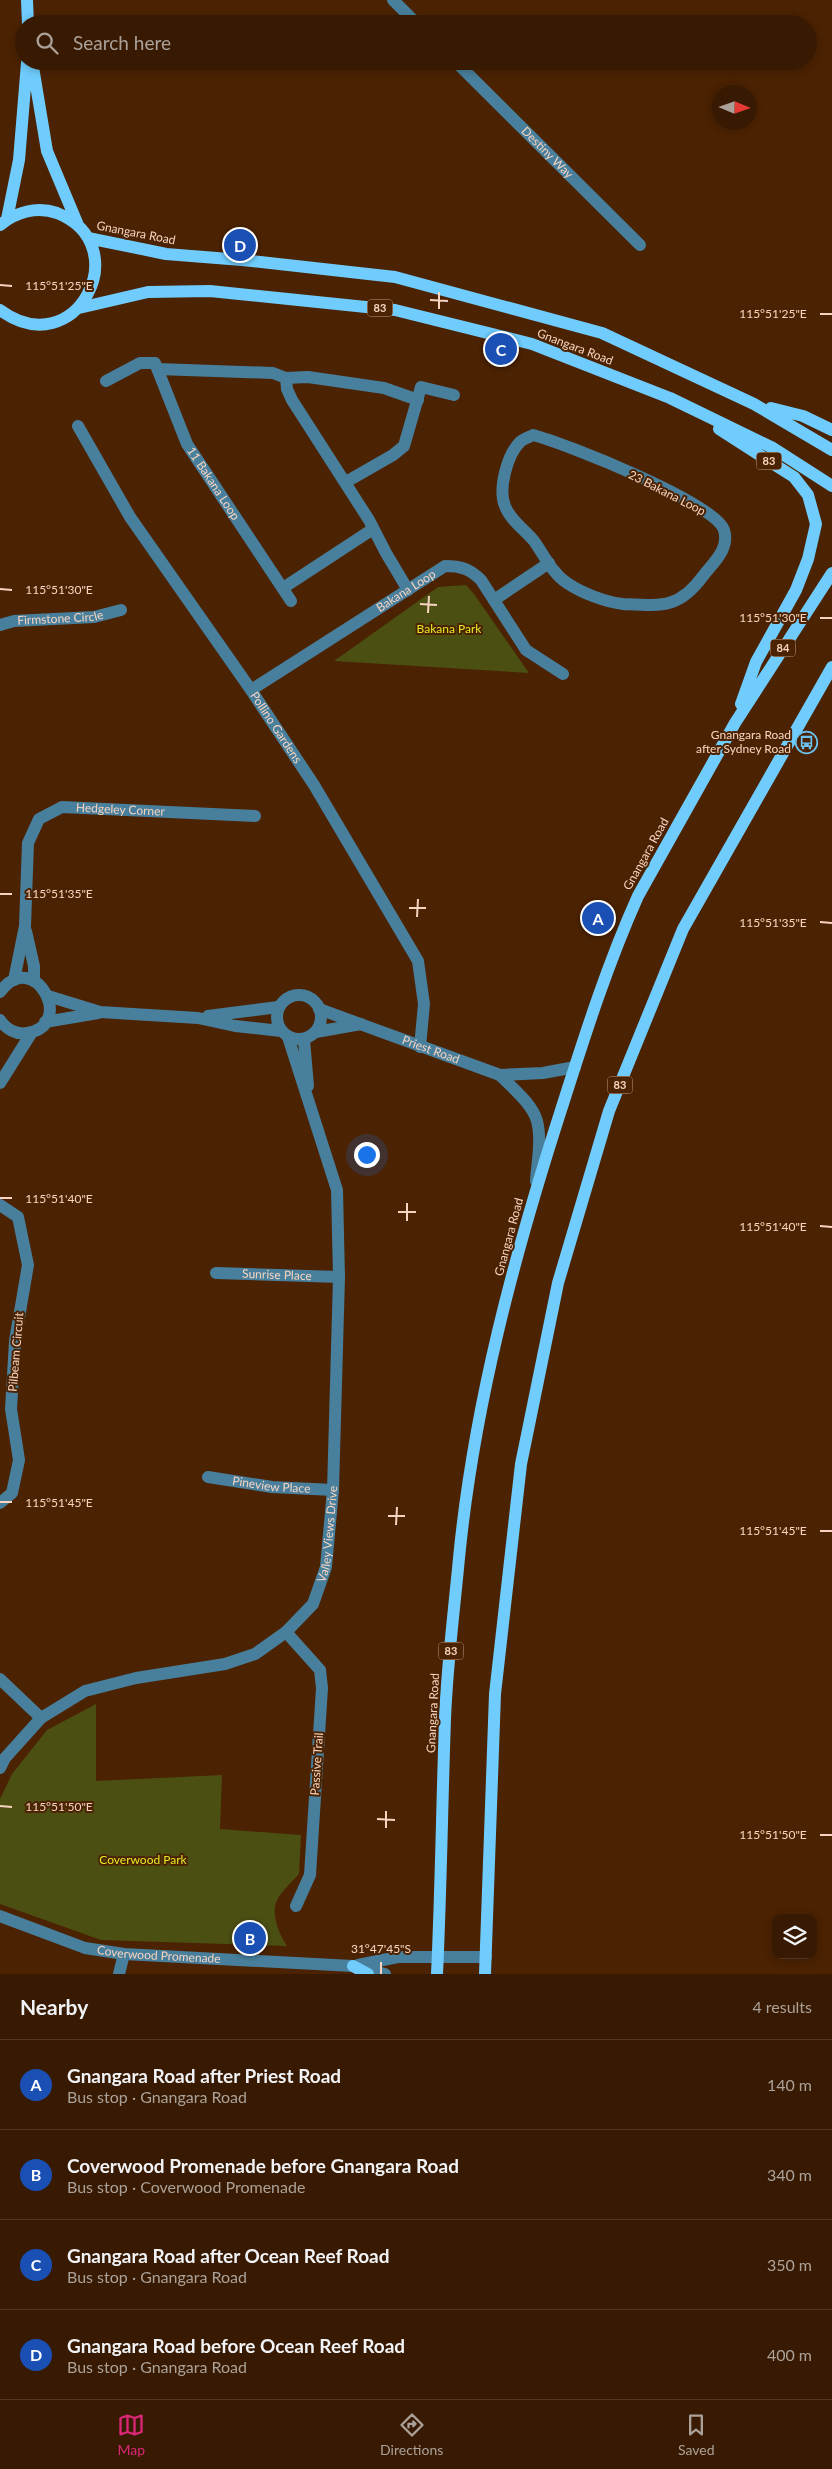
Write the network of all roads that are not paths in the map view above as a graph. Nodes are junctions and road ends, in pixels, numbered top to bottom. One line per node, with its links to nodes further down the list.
1 (27, 0): 3 (main road)
2 (393, 0): 4 (street)
3 (28, 15)
4 (408, 15)
5 (26, 70): 8 (main road, 83)
6 (34, 70): 9 (main road, Gnangara Road / 83)
7 (464, 70): 11 (street, Destiny Way)
8 (4, 222): 9 (main road, 83)
9 (78, 225): 10 (main road, 83)
10 (88, 238): 12 (main road, 83); 20 (main road, Gnangara Road)
11 (640, 244)
12 (79, 308): 13 (main road, 83); 18 (main road, Gnangara Road / 83)
13 (0, 310)
14 (158, 369): 15 (street); 16 (street); 29 (street, 11 Bakana Loop)
15 (286, 378): 19 (street); 24 (street)
16 (106, 381)
17 (454, 395): 19 (street)
18 (670, 398): 25 (main road, Gnangara Road / 83); 38 (main road, 83)
19 (418, 400): 24 (street)
20 (754, 404): 22 (main road); 23 (main road, Gnangara Road)
21 (78, 426): 37 (street, Pollino Gardens)
22 (832, 430)
23 (832, 450)
24 (346, 482): 26 (street)
25 (832, 486)
26 (373, 529): 29 (street); 30 (street)
27 (549, 563): 27 (street, 23 Bakana Loop); 31 (street)
28 (832, 573): 38 (main road, Gnangara Road / 84)
29 (283, 588): 32 (street, 11 Bakana Loop)
30 (408, 590): 31 (street, Bakana Loop); 37 (street, Bakana Loop)
31 (494, 600): 36 (street, Bakana Loop)
32 (291, 601)
33 (121, 610): 34 (street, Firmstone Circle)
34 (0, 624)
35 (832, 667): 75 (main road, 83)
36 (564, 674)
37 (251, 690): 56 (street, Pollino Gardens)
38 (735, 723): 57 (main road, Gnangara Road / 83)
39 (255, 816): 40 (street, Hedgeley Corner)
40 (25, 926): 41 (street, Hedgeley Corner); 42 (street, Hedgeley Corner)
41 (14, 980): 42 (street); 43 (street)
42 (34, 981): 44 (street)
43 (0, 992)
44 (48, 996): 47 (street); 49 (street)
45 (278, 1007): 46 (street); 48 (street); 54 (street)
46 (319, 1008): 51 (street, Priest Road); 53 (street)
47 (100, 1012): 48 (street); 49 (street)
48 (198, 1018): 54 (street)
49 (45, 1022): 52 (street)
50 (0, 1024): 52 (street)
51 (361, 1024): 53 (street); 56 (street, Priest Road)
52 (32, 1032): 59 (street)
53 (316, 1032): 55 (street)
54 (285, 1034): 55 (street); 60 (street, Valley Views Drive)
55 (304, 1040): 60 (street, Valley Views Drive)
56 (420, 1047): 58 (street, Priest Road)
57 (575, 1067): 58 (street, Priest Road); 61 (main road, Gnangara Road / 83)
58 (500, 1075): 61 (street, Priest Road)
59 (0, 1083)
60 (309, 1098): 64 (street, Valley Views Drive)
61 (536, 1190): 76 (main road, Gnangara Road / 83)
62 (0, 1205): 67 (street, Pilbeam Circuit)
63 (216, 1273): 64 (street, Sunrise Place)
64 (339, 1277): 66 (street, Valley Views Drive)
65 (208, 1477): 66 (street, Pineview Place)
66 (333, 1490): 68 (street, Valley Views Drive)
67 (0, 1503)
68 (286, 1632): 70 (street, Valley Views Drive); 72 (street, Passive Trail)
69 (0, 1679): 70 (street)
70 (40, 1718): 71 (street, Valley Views Drive)
71 (0, 1768)
72 (296, 1906)
73 (0, 1916): 74 (street, Coverwood Promenade)
74 (124, 1954): 77 (street, Coverwood Promenade); 78 (street)
75 (486, 1957): 76 (street, Coverwood Promenade); 82 (main road, 83)
76 (438, 1958): 77 (street, Coverwood Promenade); 81 (main road, Gnangara Road / 83)
77 (353, 1966): 79 (main road); 80 (street, Coverwood Promenade)
78 (119, 1974)
79 (368, 1974)
80 (385, 1974)
81 (437, 1974)
82 (485, 1974)

